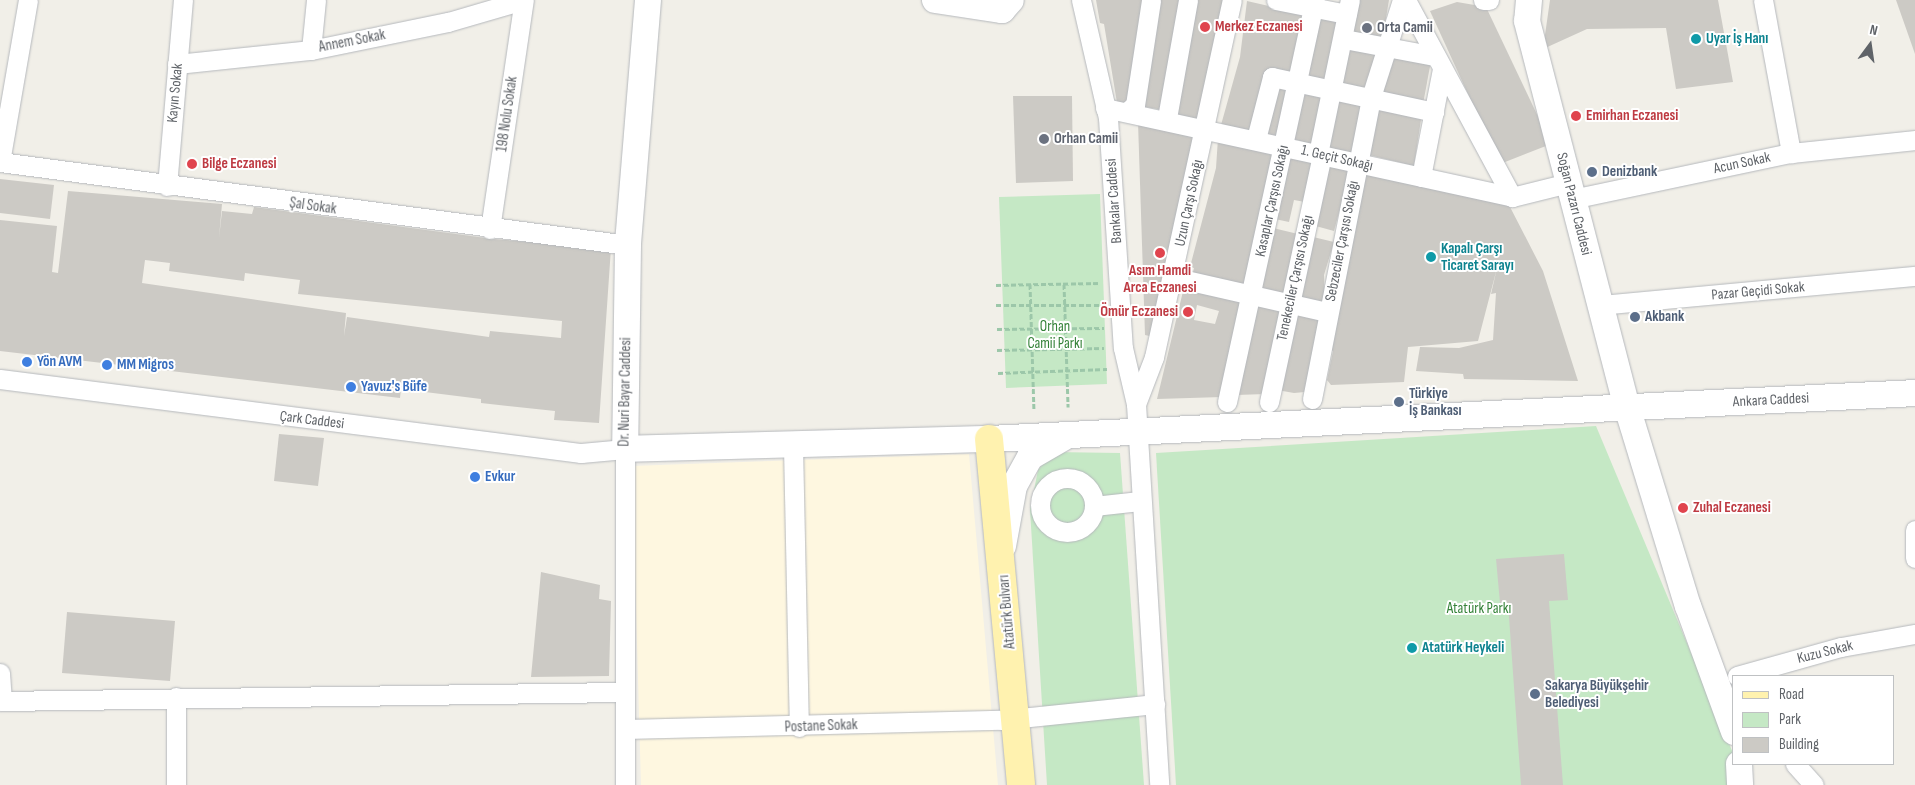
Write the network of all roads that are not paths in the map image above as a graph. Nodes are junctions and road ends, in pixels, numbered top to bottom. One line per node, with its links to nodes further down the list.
1 (28, 0): 39 (street)
2 (183, 0): 25 (street, Kayın Sokak)
3 (316, 0): 23 (street)
4 (523, 0): 23 (street, Annem Sokak); 45 (street, 198 Nolu Sokak)
5 (648, 0): 46 (main road, Dr. Nuri Bayar Caddesi)
6 (935, 0): 19 (main road)
7 (1081, 0): 29 (street, Bankalar Caddesi)
8 (1151, 0): 30 (street)
9 (1188, 0): 32 (street)
10 (1232, 0): 33 (street, Uzun Çarşı Sokağı)
11 (1276, 0): 18 (street)
12 (1402, 0): 22 (street, Sebzeciler Çarşısı Sokağı)
13 (1406, 0): 24 (street)
14 (1483, 0): 15 (street)
15 (1489, 0)
16 (1529, 0): 43 (main road, Soğan Pazarı Caddesi)
17 (1763, 0): 37 (street)
18 (1314, 4): 20 (street); 26 (street, Kasaplar Çarşısı Sokağı)
19 (1006, 5)
20 (1348, 7): 21 (street, Tenekeciler Çarşısı Sokağı)
21 (1344, 39): 22 (street); 27 (street, Tenekeciler Çarşısı Sokağı)
22 (1384, 48): 24 (street); 28 (street, Sebzeciler Çarşısı Sokağı)
23 (311, 50): 25 (street, Annem Sokak)
24 (1438, 63): 31 (street); 44 (street)
25 (177, 64): 42 (street, Kayın Sokak)
26 (1298, 82): 27 (street); 34 (street); 36 (street, Kasaplar Çarşısı Sokağı)
27 (1333, 89): 28 (street); 38 (street, Tenekeciler Çarşısı Sokağı)
28 (1370, 97): 31 (street); 40 (street, Sebzeciler Çarşısı Sokağı)
29 (1105, 108): 30 (street, 1. Geçit Sokağı); 58 (street, Bankalar Caddesi)
30 (1129, 110): 32 (street, 1. Geçit Sokağı)
31 (1434, 112): 41 (street)
32 (1167, 118): 33 (street, 1. Geçit Sokağı)
33 (1206, 127): 34 (street, 1. Geçit Sokağı); 48 (street, Uzun Çarşı Sokağı)
34 (1256, 139): 36 (street, 1. Geçit Sokağı)
35 (1915, 140): 37 (street, Acun Sokak)
36 (1284, 146): 38 (street, 1. Geçit Sokağı); 49 (street, Kasaplar Çarşısı Sokağı)
37 (1791, 153): 43 (street, Acun Sokak)
38 (1320, 155): 40 (street, 1. Geçit Sokağı); 50 (street, Tenekeciler Çarşısı Sokağı)
39 (0, 162): 42 (street, Şal Sokak)
40 (1357, 163): 41 (street, 1. Geçit Sokağı); 55 (street, Sebzeciler Çarşısı Sokağı)
41 (1421, 176): 44 (street, 1. Geçit Sokağı)
42 (167, 186): 45 (street, Şal Sokak)
43 (1570, 191): 44 (street, 1. Geçit Sokağı); 51 (main road, Soğan Pazarı Caddesi)
44 (1512, 197)
45 (490, 229): 46 (street, Şal Sokak)
46 (628, 245): 64 (main road, Dr. Nuri Bayar Caddesi)
47 (1915, 276): 51 (street, Pazar Geçidi Sokak)
48 (1173, 277): 49 (street); 58 (street, Uzun Çarşı Sokağı)
49 (1252, 295): 50 (street); 56 (street, Kasaplar Çarşısı Sokağı)
50 (1289, 302): 52 (street); 57 (street, Tenekeciler Çarşısı Sokağı)
51 (1600, 305): 59 (main road, Soğan Pazarı Caddesi)
52 (1322, 311)
53 (0, 379): 64 (street, Çark Caddesi)
54 (1915, 393): 59 (main road, Ankara Caddesi)
55 (1312, 399)
56 (1227, 402)
57 (1269, 402)
58 (1136, 404): 60 (street, Bankalar Caddesi)
59 (1628, 407): 60 (main road, Ankara Caddesi); 72 (main road, Soğan Pazarı Caddesi)
60 (1138, 432): 61 (main road, Ankara Caddesi); 65 (street, Bankalar Caddesi)
61 (1070, 434): 62 (main road, Ankara Caddesi); 68 (main road)
62 (989, 439): 63 (main road, Ankara Caddesi); 68 (main road, Atatürk Bulvarı)
63 (793, 446): 64 (main road, Ankara Caddesi); 79 (street)
64 (625, 449): 74 (street, Dr. Nuri Bayar Caddesi)
65 (1140, 501): 66 (street); 77 (street, Bankalar Caddesi)
66 (1094, 506)
67 (1914, 529): 69 (street)
68 (1002, 551): 78 (main road, Atatürk Bulvarı)
69 (1915, 558)
70 (1915, 634): 73 (street, Kuzu Sokak)
71 (0, 673): 76 (street)
72 (1738, 675)
73 (1746, 675)
74 (623, 692): 75 (street); 80 (street, Dr. Nuri Bayar Caddesi)
75 (176, 697): 76 (street); 83 (street)
76 (1, 701)
77 (1155, 704): 78 (street, Postane Sokak); 86 (street, Bankalar Caddesi)
78 (1017, 718): 79 (street, Postane Sokak); 85 (main road, Atatürk Bulvarı)
79 (799, 726): 80 (street, Postane Sokak)
80 (625, 729): 84 (street, Dr. Nuri Bayar Caddesi)
81 (1739, 765): 87 (main road)
82 (1796, 765): 88 (street)
83 (176, 785)
84 (625, 785)
85 (1021, 785)
86 (1158, 785)
87 (1740, 785)
88 (1814, 785)

